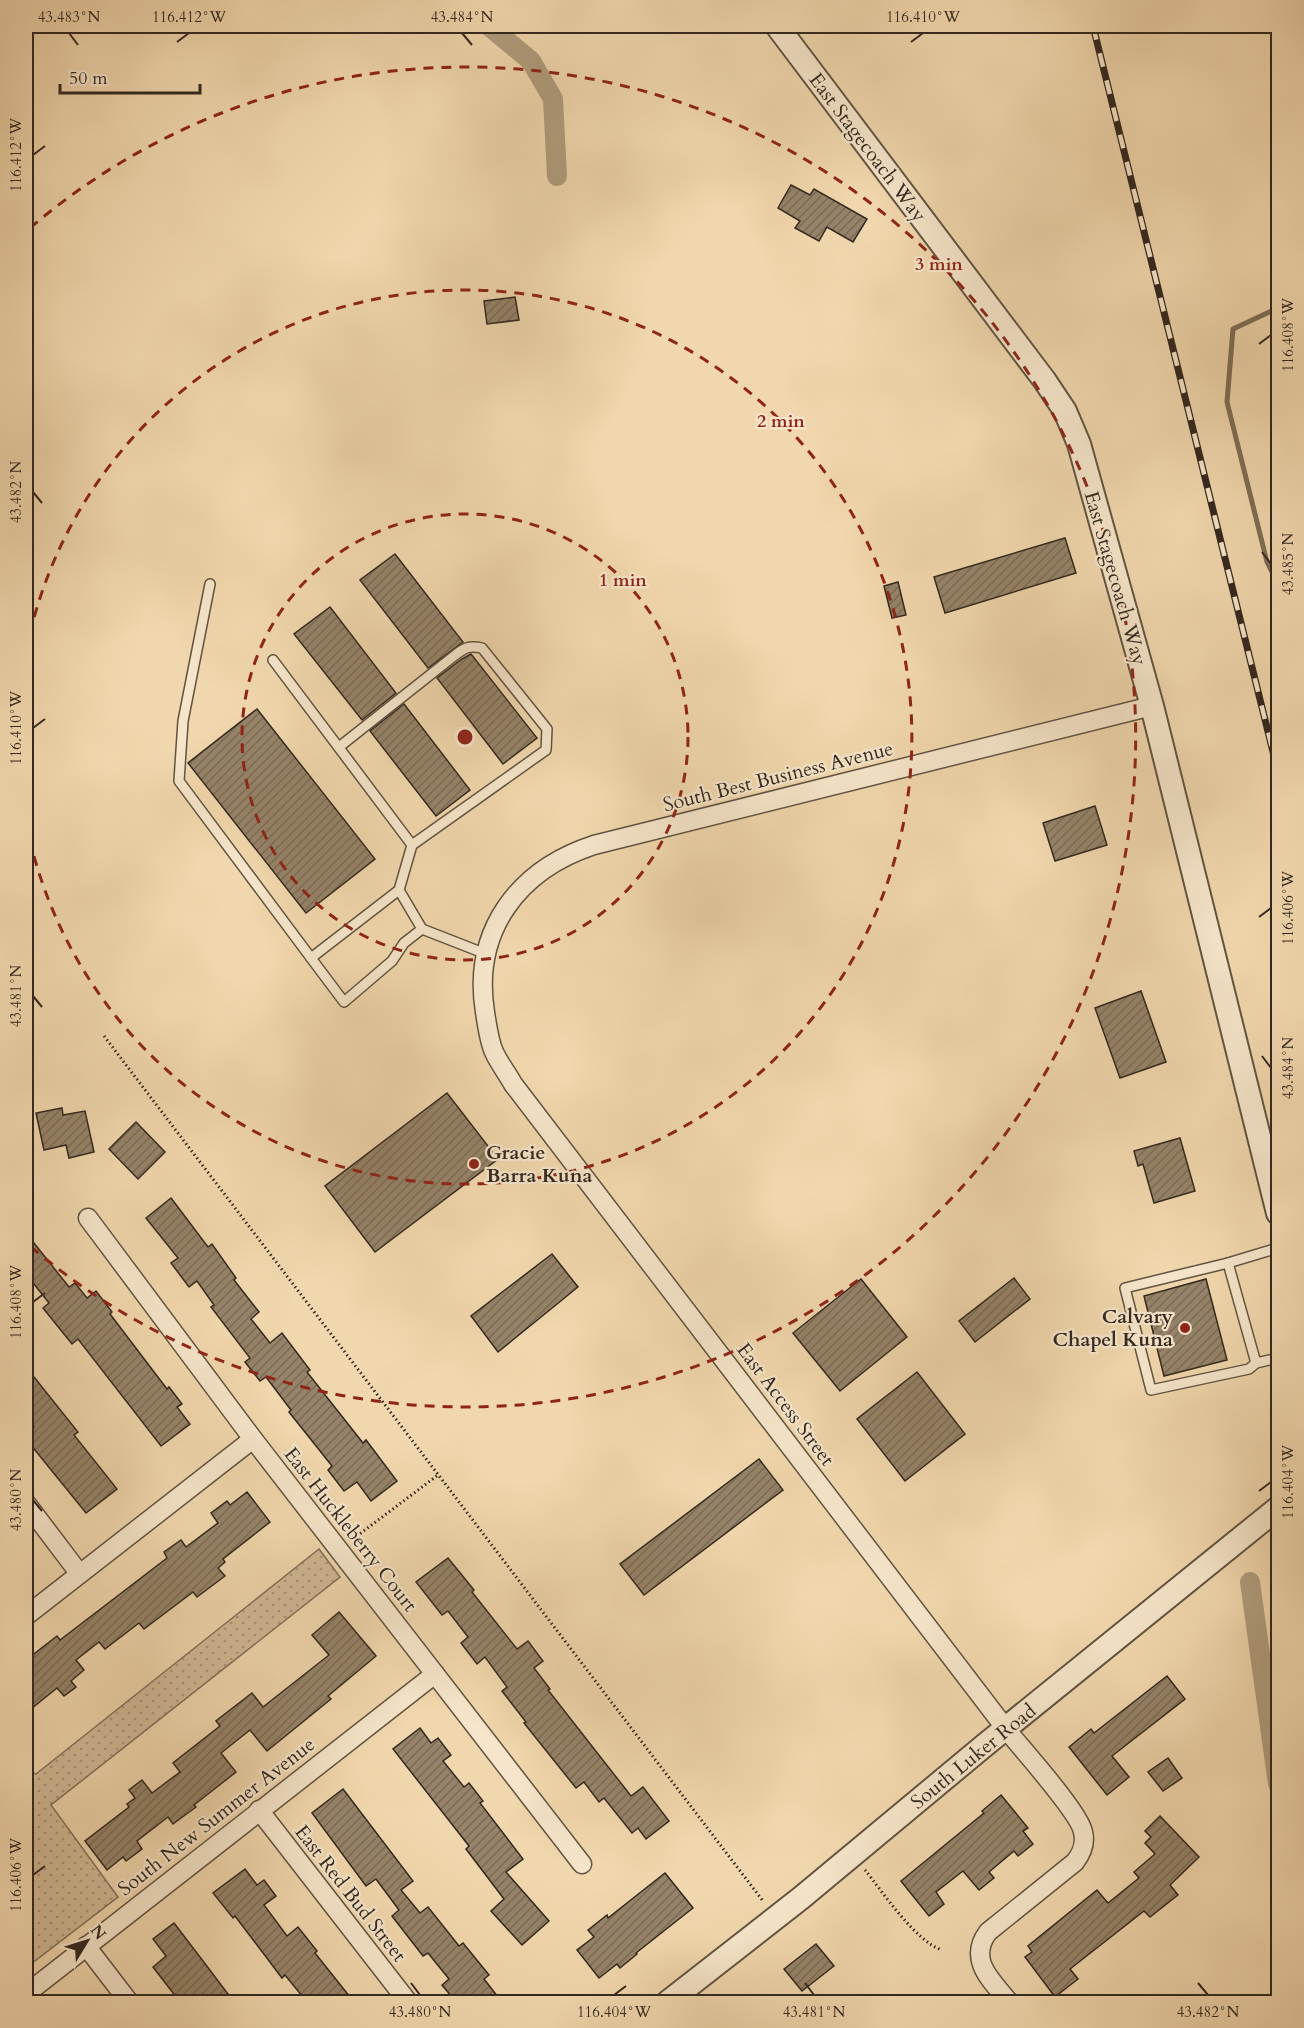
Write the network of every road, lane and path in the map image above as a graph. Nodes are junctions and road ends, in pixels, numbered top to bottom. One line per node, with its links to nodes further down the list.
1 (777, 26): 4 (street, East Stagecoach Way)
2 (210, 584): 10 (lane)
3 (273, 660): 5 (lane)
4 (1152, 706): 9 (street, South Best Business Avenue); 13 (street, East Stagecoach Way)
5 (339, 747): 6 (lane); 6 (lane)
6 (412, 845): 7 (lane)
7 (399, 890): 8 (lane); 10 (lane)
8 (422, 929): 9 (lane); 10 (lane)
9 (486, 954): 11 (street, South Best Business Avenue)
10 (311, 958)
11 (483, 976): 27 (street, East Access Street)
12 (104, 1036): 20 (path)
13 (1278, 1213)
14 (88, 1218): 19 (street, East Huckleberry Court)
15 (1278, 1248): 16 (lane)
16 (1228, 1263): 18 (lane); 18 (lane)
17 (1278, 1358): 18 (lane)
18 (1256, 1363)
19 (253, 1439): 24 (street); 26 (street, East Huckleberry Court)
20 (439, 1475): 23 (path); 31 (path)
21 (26, 1503): 24 (street)
22 (1278, 1508): 27 (street, South Luker Road)
23 (353, 1539)
24 (79, 1573): 25 (street)
25 (26, 1616)
26 (435, 1674): 28 (street, South New Summer Avenue); 29 (street, East Huckleberry Court)
27 (1006, 1729): 37 (street, South Luker Road); 38 (street, East Access Street)
28 (259, 1810): 32 (street, South New Summer Avenue); 36 (street, East Red Bud Street)
29 (582, 1864)
30 (865, 1870): 33 (path)
31 (763, 1901)
32 (86, 1946): 34 (street, South New Summer Avenue); 35 (street)
33 (942, 1950)
34 (26, 1994)
35 (129, 2002)
36 (408, 2002)
37 (668, 2002)
38 (1009, 2002)

